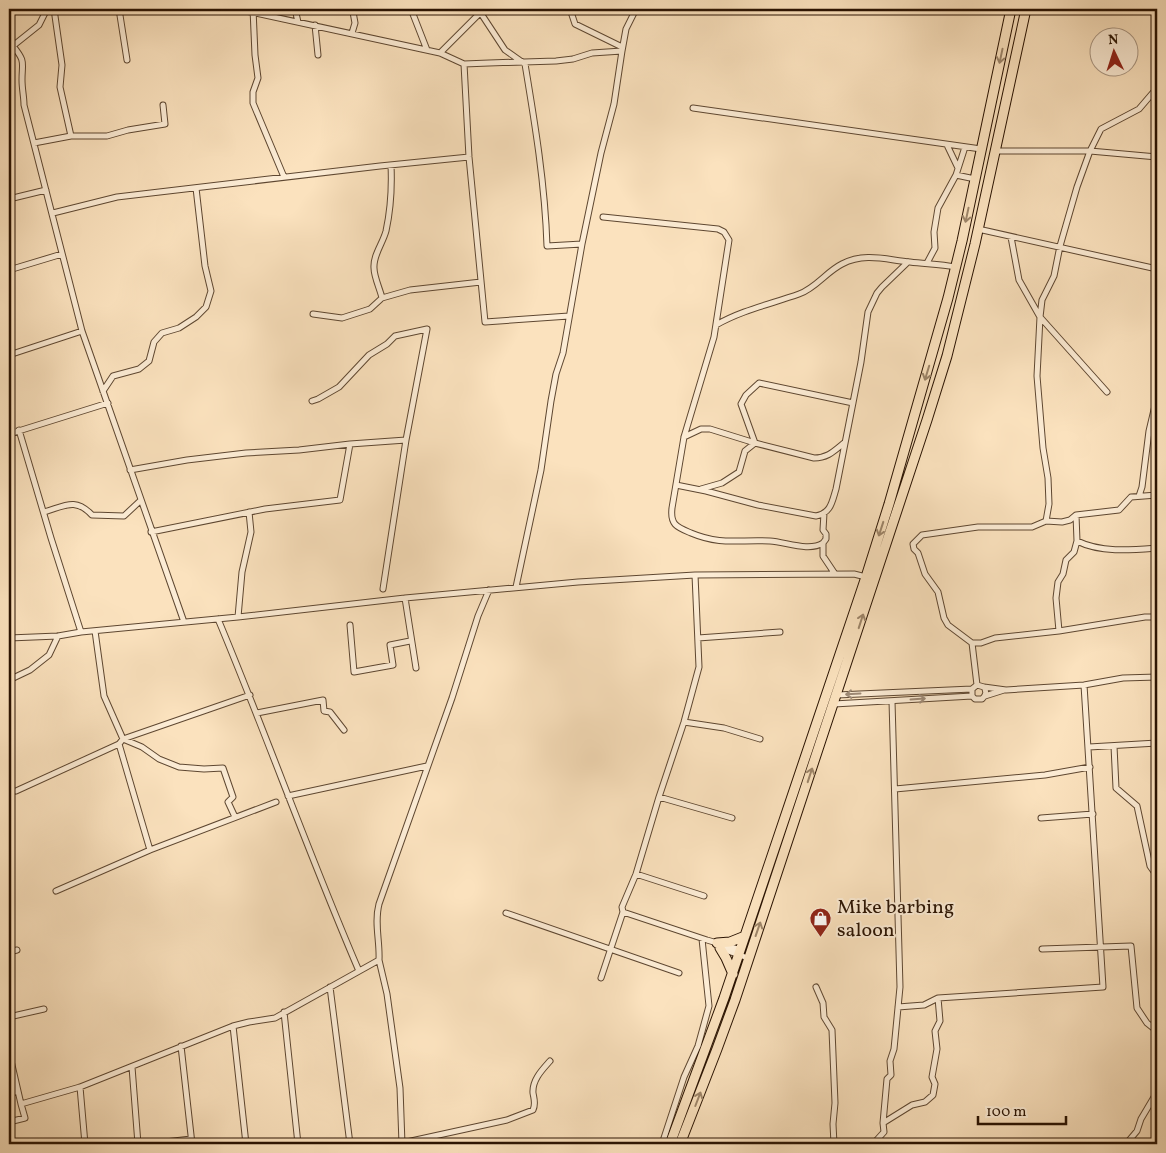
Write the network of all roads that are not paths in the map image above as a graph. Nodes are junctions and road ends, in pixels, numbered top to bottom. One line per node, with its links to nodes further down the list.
1 (47, 9): 17 (street)
2 (54, 9): 28 (street)
3 (119, 9): 22 (street)
4 (237, 9): 12 (street)
5 (295, 9): 14 (street)
6 (355, 9): 16 (street)
7 (411, 9): 19 (street)
8 (570, 9): 18 (street)
9 (636, 9): 18 (street)
10 (1011, 9): 32 (highway, one-way to 32)
11 (1026, 9): 33 (highway)
12 (253, 10): 14 (street); 40 (street)
13 (480, 11): 20 (street); 23 (street)
14 (298, 22): 15 (street)
15 (315, 25): 16 (street); 21 (street)
16 (352, 33): 19 (street)
17 (11, 48): 29 (street)
18 (622, 49): 23 (street); 50 (street)
19 (428, 50): 20 (street)
20 (440, 53): 24 (street)
21 (318, 55)
22 (127, 60)
23 (521, 61): 24 (street); 50 (street)
24 (464, 64): 35 (street)
25 (1157, 88): 34 (street)
26 (163, 105): 28 (street)
27 (693, 108): 30 (street)
28 (71, 136): 29 (street)
29 (34, 144): 44 (street)
30 (947, 144): 31 (street); 38 (street)
31 (966, 147): 32 (street); 38 (street)
32 (981, 150): 41 (highway)
33 (995, 151): 34 (street); 42 (highway)
34 (1090, 151): 36 (street); 51 (street)
35 (469, 157): 37 (street); 58 (street)
36 (1157, 157)
37 (391, 165): 40 (street); 59 (street)
38 (958, 169): 39 (street)
39 (956, 175): 41 (street); 54 (street)
40 (284, 178): 43 (street)
41 (975, 181): 42 (highway); 55 (highway, one-way to 55)
42 (988, 186): 48 (highway)
43 (196, 188): 46 (street); 66 (street)
44 (46, 190): 45 (street); 46 (street)
45 (9, 199)
46 (53, 213): 52 (street)
47 (603, 217): 63 (street)
48 (978, 229): 49 (street); 126 (highway, one-way to 48)
49 (1011, 237): 51 (street); 62 (street)
50 (582, 244): 61 (street)
51 (1060, 248): 56 (street); 62 (street)
52 (62, 254): 57 (street); 64 (street)
53 (908, 262): 54 (street); 63 (street); 71 (street)
54 (927, 263): 55 (street)
55 (956, 267): 96 (highway, one-way to 96)
56 (1157, 269)
57 (9, 270)
58 (481, 282): 59 (street); 61 (street)
59 (382, 298): 60 (street)
60 (312, 314)
61 (569, 316): 97 (street)
62 (1040, 317): 67 (street); 89 (street)
63 (716, 325): 74 (street)
64 (82, 331): 65 (street); 66 (street)
65 (9, 355)
66 (103, 391): 70 (street)
67 (1107, 392)
68 (1157, 397): 83 (street)
69 (312, 401): 75 (street)
70 (108, 403): 72 (street); 79 (street)
71 (853, 403): 76 (street); 77 (street)
72 (19, 430): 73 (street); 85 (street)
73 (9, 434)
74 (684, 437): 76 (street); 80 (street)
75 (406, 440): 78 (street); 98 (street)
76 (755, 443): 77 (street); 81 (street)
77 (845, 443): 87 (street)
78 (350, 444): 79 (street); 86 (street)
79 (130, 470): 84 (street)
80 (676, 485): 81 (street); 92 (street)
81 (700, 489): 87 (street)
82 (1157, 495): 83 (street)
83 (1139, 496): 88 (street)
84 (140, 501): 85 (street); 90 (street)
85 (44, 512): 108 (street)
86 (249, 512): 90 (street); 101 (street)
87 (824, 513): 92 (street)
88 (1076, 515): 89 (street); 91 (street)
89 (1046, 521): 114 (street)
90 (151, 532): 104 (street)
91 (1077, 541): 93 (street); 107 (street)
92 (823, 543): 94 (street)
93 (1157, 548)
94 (835, 574): 95 (street); 96 (street)
95 (695, 575): 97 (street); 112 (street)
96 (866, 577): 155 (highway)
97 (516, 587): 99 (street)
98 (383, 589)
99 (489, 590): 100 (street); 137 (street)
100 (405, 598): 101 (street); 113 (street)
101 (238, 617): 103 (street)
102 (1157, 617): 107 (street)
103 (218, 619): 104 (street); 123 (street)
104 (184, 622): 106 (street)
105 (350, 625): 113 (street)
106 (95, 631): 108 (street); 131 (street)
107 (1058, 631): 114 (street)
108 (81, 632): 110 (street)
109 (780, 632): 112 (street)
110 (58, 636): 111 (street); 117 (street)
111 (9, 638)
112 (698, 638): 129 (street)
113 (410, 641): 115 (street)
114 (972, 643): 118 (street)
115 (416, 668)
116 (1157, 677): 119 (street)
117 (9, 680)
118 (977, 685): 120 (street); 121 (street)
119 (1084, 685): 122 (street); 136 (street)
120 (984, 687): 122 (street); 125 (street)
121 (972, 689): 124 (street); 126 (street, one-way to 126)
122 (1006, 690): 125 (street)
123 (250, 695): 128 (street); 131 (street)
124 (972, 696): 125 (street); 127 (street, one-way to 124)
125 (985, 696)
126 (836, 699): 127 (street); 164 (highway, one-way to 126)
127 (892, 701): 139 (street)
128 (257, 712): 130 (street); 141 (street)
129 (684, 722): 132 (street); 142 (street)
130 (344, 730)
131 (123, 739): 134 (street); 145 (street)
132 (760, 739)
133 (1157, 743): 135 (street)
134 (119, 744): 140 (street); 148 (street)
135 (1114, 746): 136 (street); 150 (street)
136 (1089, 747): 138 (street)
137 (427, 766): 141 (street); 165 (street)
138 (1090, 766): 139 (street); 144 (street)
139 (895, 789): 173 (street)
140 (16, 791)
141 (288, 796): 166 (street)
142 (659, 797): 146 (street); 149 (street)
143 (276, 802): 145 (street)
144 (1093, 814): 147 (street); 158 (street)
145 (235, 817): 148 (street)
146 (732, 818)
147 (1041, 818)
148 (150, 850): 151 (street)
149 (636, 874): 152 (street); 153 (street)
150 (1157, 876)
151 (56, 891)
152 (704, 896)
153 (623, 912): 156 (street); 161 (street)
154 (506, 913): 161 (street)
155 (745, 936): 157 (highway); 163 (highway)
156 (704, 940): 157 (street); 199 (street)
157 (718, 946): 163 (street); 168 (highway)
158 (1100, 947): 159 (street); 172 (street); 178 (street)
159 (1042, 949)
160 (17, 950): 162 (street)
161 (610, 950): 167 (street); 169 (street)
162 (9, 952)
163 (739, 952): 164 (street); 168 (highway)
164 (749, 956): 201 (highway, one-way to 164)
165 (379, 960): 166 (street); 198 (street)
166 (359, 971): 170 (street)
167 (679, 973)
168 (732, 974): 200 (highway)
169 (601, 978)
170 (330, 987): 175 (street); 197 (street)
171 (816, 987): 202 (street)
172 (938, 998): 173 (street); 190 (street)
173 (898, 1007): 190 (street)
174 (44, 1009): 176 (street)
175 (284, 1012): 177 (street); 196 (street)
176 (9, 1017)
177 (234, 1026): 179 (street); 195 (street)
178 (1157, 1033)
179 (181, 1046): 183 (street); 191 (street)
180 (9, 1052): 181 (street)
181 (10, 1059): 185 (street)
182 (550, 1061): 198 (street)
183 (132, 1067): 184 (street); 193 (street)
184 (80, 1087): 188 (street); 192 (street)
185 (18, 1091): 187 (street); 188 (street)
186 (1157, 1092): 204 (street)
187 (9, 1094)
188 (21, 1104): 189 (street)
189 (9, 1122)
190 (883, 1124): 203 (street)
191 (191, 1142): 194 (street)
192 (85, 1144)
193 (138, 1144)
194 (148, 1144)
195 (246, 1144)
196 (298, 1144)
197 (350, 1144)
198 (402, 1144)
199 (662, 1144)
200 (670, 1144)
201 (680, 1144)
202 (834, 1144)
203 (863, 1144)
204 (1126, 1144)

